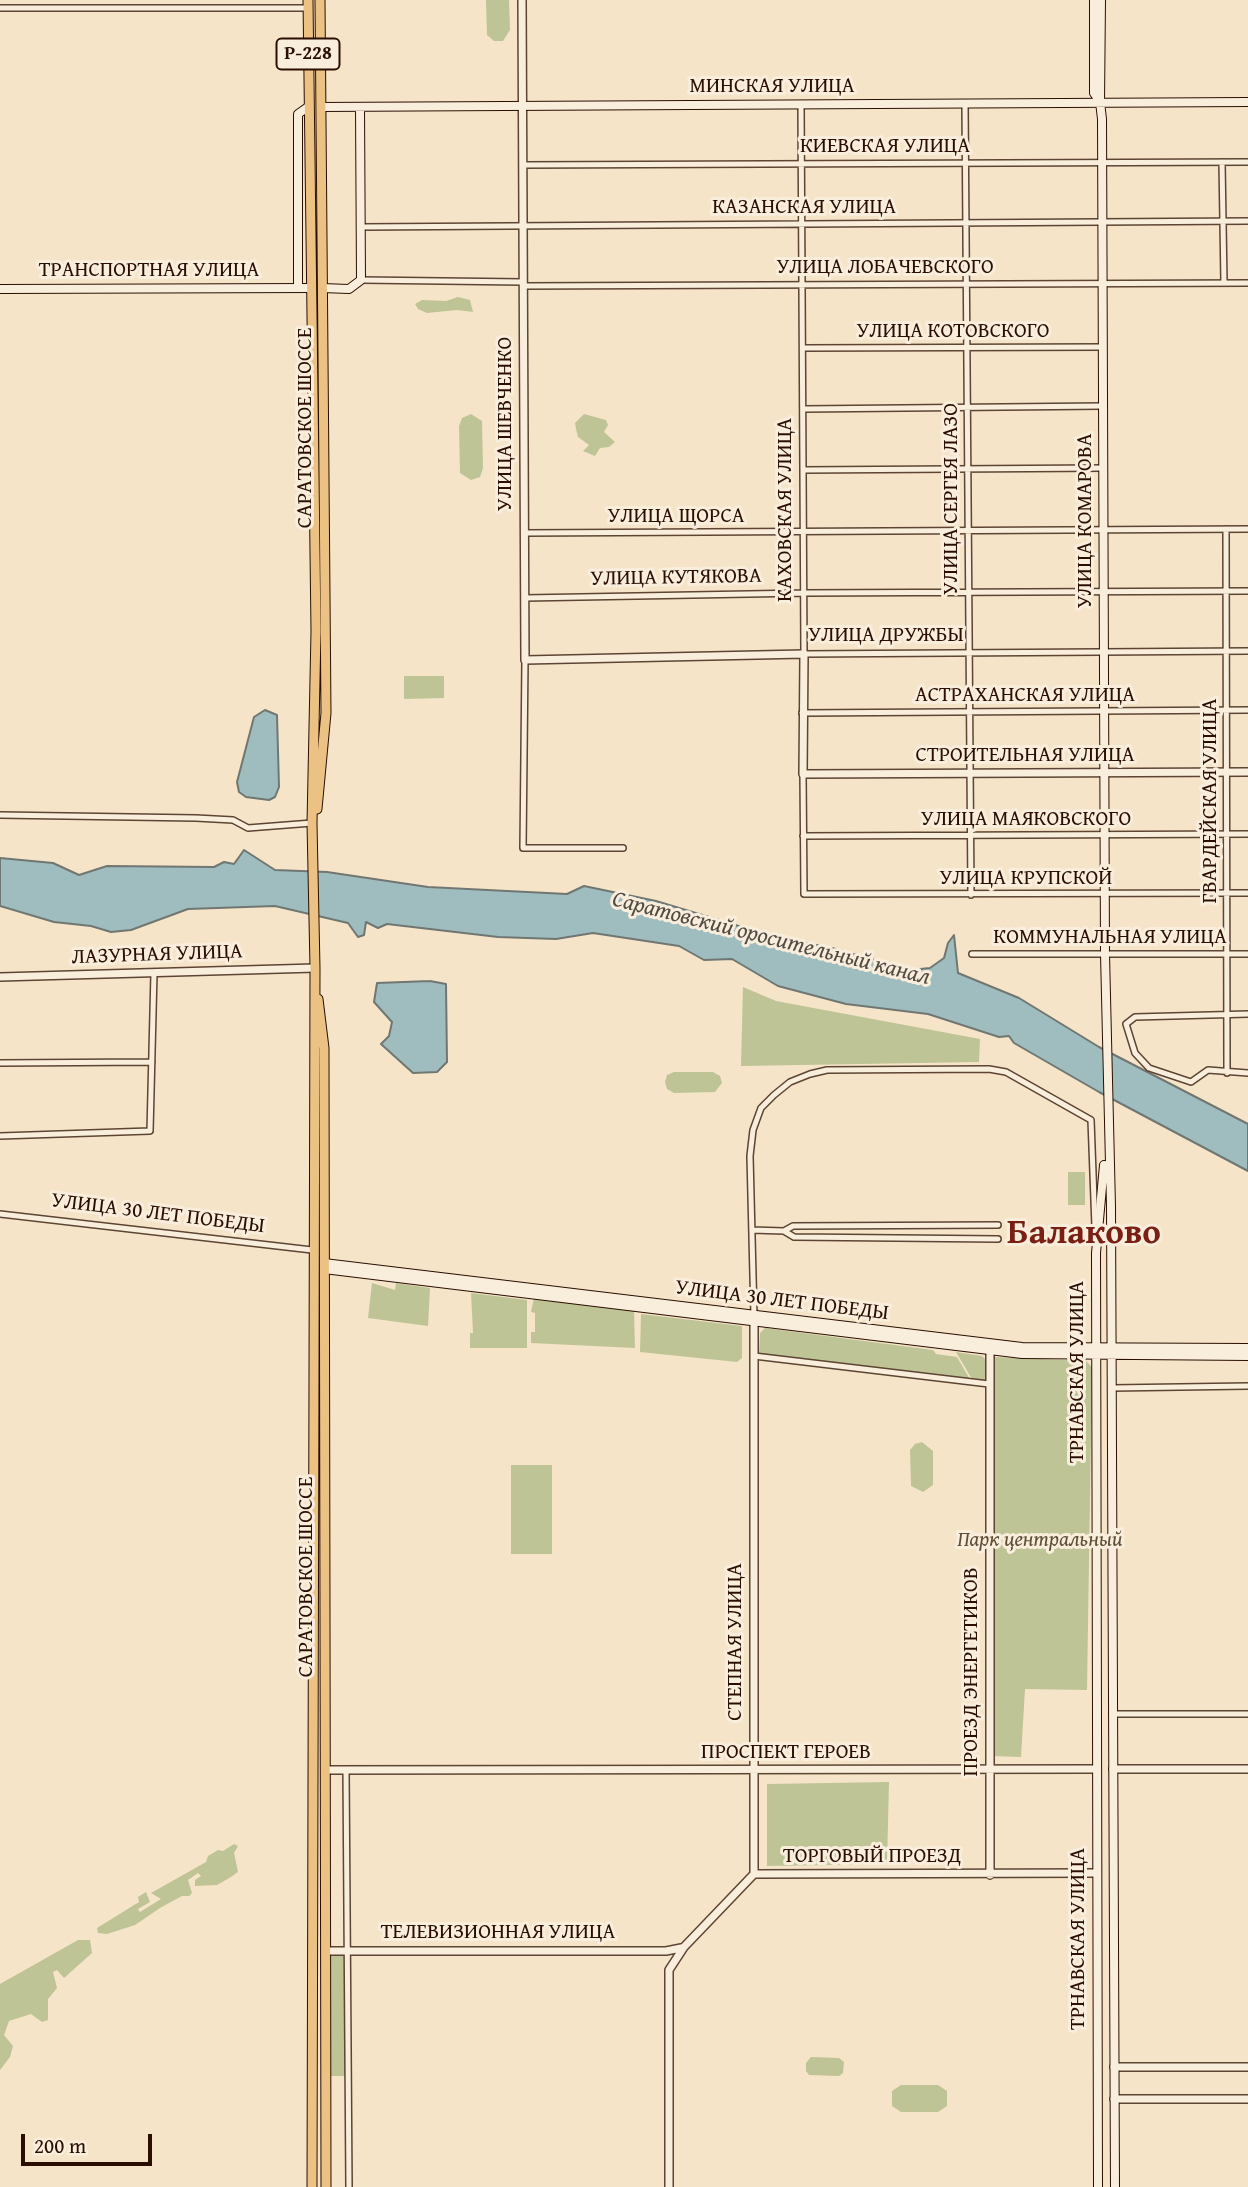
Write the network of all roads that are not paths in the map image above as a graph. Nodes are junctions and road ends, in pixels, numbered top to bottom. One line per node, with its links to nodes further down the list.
1 (320, 0): 13 (main road, САРАТОВСКОЕ ШОССЕ)
2 (522, 0): 11 (street, УЛИЦА ШЕВЧЕНКО)
3 (1094, 0): 7 (main road, УЛИЦА КОМАРОВА)
4 (1101, 0): 7 (main road)
5 (308, 4): 6 (street); 12 (main road, САРАТОВСКОЕ ШОССЕ / Р-228)
6 (0, 8)
7 (1100, 102): 8 (main road, МИНСКАЯ УЛИЦА); 9 (main road, МИНСКАЯ УЛИЦА); 15 (main road, УЛИЦА КОМАРОВА)
8 (1248, 102)
9 (965, 103): 10 (main road, МИНСКАЯ УЛИЦА); 18 (street, УЛИЦА СЕРГЕЯ ЛАЗО)
10 (801, 104): 11 (main road, МИНСКАЯ УЛИЦА); 19 (street, КАХОВСКАЯ УЛИЦА)
11 (523, 106): 14 (main road, МИНСКАЯ УЛИЦА); 20 (street, УЛИЦА ШЕВЧЕНКО)
12 (308, 107): 13 (main road, МИНСКАЯ УЛИЦА); 36 (main road); 37 (main road, САРАТОВСКОЕ ШОССЕ)
13 (321, 107): 14 (main road, МИНСКАЯ УЛИЦА); 38 (main road, САРАТОВСКОЕ ШОССЕ)
14 (360, 107): 27 (main road)
15 (1102, 161): 16 (street, КИЕВСКАЯ УЛИЦА); 18 (street, КИЕВСКАЯ УЛИЦА); 24 (main road, УЛИЦА КОМАРОВА)
16 (1222, 162): 17 (street, КИЕВСКАЯ УЛИЦА); 21 (street)
17 (1248, 162)
18 (964, 163): 19 (street, КИЕВСКАЯ УЛИЦА); 25 (street, УЛИЦА СЕРГЕЯ ЛАЗО)
19 (801, 164): 20 (street, КИЕВСКАЯ УЛИЦА); 23 (street, КАХОВСКАЯ УЛИЦА)
20 (523, 165): 26 (street, УЛИЦА ШЕВЧЕНКО)
21 (1222, 221): 22 (street, КАЗАНСКАЯ УЛИЦА); 24 (street, КАЗАНСКАЯ УЛИЦА); 31 (street)
22 (1248, 222)
23 (802, 223): 25 (street, КАЗАНСКАЯ УЛИЦА); 26 (street, КАЗАНСКАЯ УЛИЦА); 34 (street, КАХОВСКАЯ УЛИЦА)
24 (1102, 223): 25 (street, КАЗАНСКАЯ УЛИЦА); 30 (main road, УЛИЦА КОМАРОВА)
25 (965, 224): 29 (street, УЛИЦА СЕРГЕЯ ЛАЗО)
26 (523, 225): 27 (street, КАЗАНСКАЯ УЛИЦА); 32 (street, УЛИЦА ШЕВЧЕНКО)
27 (361, 227): 28 (main road)
28 (361, 280): 32 (street, УЛИЦА ЛОБАЧЕВСКОГО); 38 (main road)
29 (966, 283): 30 (street, УЛИЦА ЛОБАЧЕВСКОГО); 35 (street, УЛИЦА ЛОБАЧЕВСКОГО); 41 (street, УЛИЦА СЕРГЕЯ ЛАЗО)
30 (1103, 283): 31 (street, УЛИЦА ЛОБАЧЕВСКОГО); 42 (main road, УЛИЦА КОМАРОВА)
31 (1224, 283): 33 (street, УЛИЦА ЛОБАЧЕВСКОГО)
32 (523, 284): 34 (street, УЛИЦА ЛОБАЧЕВСКОГО); 55 (street, УЛИЦА ШЕВЧЕНКО)
33 (1248, 284)
34 (800, 286): 35 (street, УЛИЦА ЛОБАЧЕВСКОГО); 40 (street, КАХОВСКАЯ УЛИЦА)
35 (808, 286): 40 (street)
36 (298, 288): 37 (main road, ТРАНСПОРТНАЯ УЛИЦА); 39 (main road, ТРАНСПОРТНАЯ УЛИЦА)
37 (311, 288): 38 (main road); 73 (main road, САРАТОВСКОЕ ШОССЕ)
38 (322, 288): 74 (main road, САРАТОВСКОЕ ШОССЕ)
39 (0, 289)
40 (803, 294): 43 (street, КАХОВСКАЯ УЛИЦА)
41 (967, 346): 42 (street, УЛИЦА КОТОВСКОГО); 43 (street, УЛИЦА КОТОВСКОГО); 45 (street, УЛИЦА СЕРГЕЯ ЛАЗО)
42 (1103, 347): 44 (main road, УЛИЦА КОМАРОВА)
43 (804, 348): 46 (street, КАХОВСКАЯ УЛИЦА)
44 (1103, 406): 45 (street); 48 (main road, УЛИЦА КОМАРОВА)
45 (968, 407): 46 (street); 47 (street, УЛИЦА СЕРГЕЯ ЛАЗО)
46 (804, 410): 49 (street, КАХОВСКАЯ УЛИЦА)
47 (968, 468): 48 (street); 49 (street); 52 (street, УЛИЦА СЕРГЕЯ ЛАЗО)
48 (1103, 468): 53 (main road, УЛИЦА КОМАРОВА)
49 (804, 470): 54 (street, КАХОВСКАЯ УЛИЦА)
50 (1226, 529): 51 (street, УЛИЦА ЩОРСА); 53 (street, УЛИЦА ЩОРСА); 56 (street, ГВАРДЕЙСКАЯ УЛИЦА)
51 (1248, 529)
52 (968, 530): 53 (street, УЛИЦА ЩОРСА); 54 (street, УЛИЦА ЩОРСА); 58 (street, УЛИЦА СЕРГЕЯ ЛАЗО)
53 (1104, 530): 59 (main road, УЛИЦА КОМАРОВА)
54 (804, 531): 55 (street, УЛИЦА ЩОРСА); 60 (street, КАХОВСКАЯ УЛИЦА)
55 (524, 533): 61 (street, УЛИЦА ШЕВЧЕНКО)
56 (1225, 591): 57 (street, УЛИЦА КУТЯКОВА); 59 (street, УЛИЦА КУТЯКОВА); 64 (street, ГВАРДЕЙСКАЯ УЛИЦА)
57 (1248, 591)
58 (968, 592): 59 (street, УЛИЦА КУТЯКОВА); 60 (street, УЛИЦА КУТЯКОВА); 65 (street, УЛИЦА СЕРГЕЯ ЛАЗО)
59 (1104, 592): 62 (main road, УЛИЦА КОМАРОВА)
60 (804, 593): 61 (street, УЛИЦА КУТЯКОВА); 66 (street, КАХОВСКАЯ УЛИЦА)
61 (525, 598): 67 (street, УЛИЦА ШЕВЧЕНКО)
62 (1105, 651): 64 (street, УЛИЦА ДРУЖБЫ); 65 (street, УЛИЦА ДРУЖБЫ); 70 (main road, УЛИЦА КОМАРОВА)
63 (1248, 651): 64 (street, УЛИЦА ДРУЖБЫ)
64 (1226, 652): 68 (street, ГВАРДЕЙСКАЯ УЛИЦА)
65 (968, 653): 66 (street, УЛИЦА ДРУЖБЫ); 71 (street, УЛИЦА СЕРГЕЯ ЛАЗО)
66 (804, 654): 67 (street, УЛИЦА ДРУЖБЫ); 72 (street, КАХОВСКАЯ УЛИЦА)
67 (525, 660): 87 (street, УЛИЦА ШЕВЧЕНКО)
68 (1226, 710): 69 (street, АСТРАХАНСКАЯ УЛИЦА); 70 (street, АСТРАХАНСКАЯ УЛИЦА); 77 (street, ГВАРДЕЙСКАЯ УЛИЦА)
69 (1248, 710)
70 (1105, 711): 71 (street, АСТРАХАНСКАЯ УЛИЦА); 75 (main road, УЛИЦА КОМАРОВА)
71 (969, 712): 72 (street, АСТРАХАНСКАЯ УЛИЦА); 79 (street, УЛИЦА СЕРГЕЯ ЛАЗО)
72 (802, 713): 78 (street, КАХОВСКАЯ УЛИЦА)
73 (314, 744): 74 (main road); 81 (main road, САРАТОВСКОЕ ШОССЕ)
74 (323, 748): 88 (main road, САРАТОВСКОЕ ШОССЕ)
75 (1105, 772): 77 (street, СТРОИТЕЛЬНАЯ УЛИЦА); 79 (street, СТРОИТЕЛЬНАЯ УЛИЦА); 86 (main road, УЛИЦА КОМАРОВА)
76 (1248, 772): 77 (street, СТРОИТЕЛЬНАЯ УЛИЦА)
77 (1226, 773): 82 (street, ГВАРДЕЙСКАЯ УЛИЦА)
78 (803, 774): 79 (street, СТРОИТЕЛЬНАЯ УЛИЦА); 84 (street, КАХОВСКАЯ УЛИЦА)
79 (970, 774): 85 (street, УЛИЦА СЕРГЕЯ ЛАЗО)
80 (0, 815): 81 (street)
81 (312, 823): 88 (main road, САРАТОВСКОЕ ШОССЕ)
82 (1227, 834): 83 (street, УЛИЦА МАЯКОВСКОГО); 86 (street, УЛИЦА МАЯКОВСКОГО); 89 (street, ГВАРДЕЙСКАЯ УЛИЦА)
83 (1248, 834)
84 (803, 836): 85 (street, УЛИЦА МАЯКОВСКОГО); 91 (street, КАХОВСКАЯ УЛИЦА)
85 (971, 836): 86 (street, УЛИЦА МАЯКОВСКОГО); 93 (street, УЛИЦА СЕРГЕЯ ЛАЗО)
86 (1105, 836): 92 (main road, УЛИЦА КОМАРОВА)
87 (623, 848)
88 (313, 856): 98 (main road, САРАТОВСКОЕ ШОССЕ)
89 (1227, 893): 90 (street, УЛИЦА КРУПСКОЙ); 92 (street, УЛИЦА КРУПСКОЙ); 94 (street, ГВАРДЕЙСКАЯ УЛИЦА)
90 (1248, 893)
91 (804, 894): 93 (street, УЛИЦА КРУПСКОЙ)
92 (1106, 894): 93 (street, УЛИЦА КРУПСКОЙ); 96 (main road, УЛИЦА КОМАРОВА)
93 (971, 895)
94 (1227, 953): 96 (street, КОММУНАЛЬНАЯ УЛИЦА); 97 (street, КОММУНАЛЬНАЯ УЛИЦА); 102 (street, ГВАРДЕЙСКАЯ УЛИЦА)
95 (972, 954): 96 (street, КОММУНАЛЬНАЯ УЛИЦА)
96 (1105, 954): 108 (main road, УЛИЦА КОМАРОВА)
97 (1248, 954)
98 (315, 968): 99 (street, ЛАЗУРНАЯ УЛИЦА); 101 (main road, САРАТОВСКОЕ ШОССЕ)
99 (154, 973): 100 (street, ЛАЗУРНАЯ УЛИЦА); 104 (street)
100 (0, 977)
101 (317, 1009): 120 (main road, САРАТОВСКОЕ ШОССЕ); 122 (main road, САРАТОВСКОЕ ШОССЕ)
102 (1227, 1014): 103 (street); 106 (street, ГВАРДЕЙСКАЯ УЛИЦА); 106 (street)
103 (1248, 1014)
104 (152, 1062): 105 (street); 109 (street)
105 (0, 1063)
106 (1227, 1073): 107 (street)
107 (1248, 1073)
108 (1107, 1120): 111 (main road, ТРНАВСКАЯ УЛИЦА); 113 (main road, ТРНАВСКАЯ УЛИЦА)
109 (0, 1136)
110 (1093, 1178): 111 (street); 116 (street); 118 (street)
111 (1103, 1178): 112 (main road, ТРНАВСКАЯ УЛИЦА)
112 (1098, 1206): 113 (main road); 118 (main road, ТРНАВСКАЯ УЛИЦА)
113 (1111, 1206): 127 (main road, ТРНАВСКАЯ УЛИЦА)
114 (0, 1214): 120 (street, УЛИЦА 30 ЛЕТ ПОБЕДЫ)
115 (998, 1225): 117 (street)
116 (752, 1230): 117 (street); 123 (street)
117 (784, 1231): 119 (street)
118 (1096, 1234): 126 (main road, ТРНАВСКАЯ УЛИЦА)
119 (998, 1239)
120 (312, 1250): 121 (main road, САРАТОВСКОЕ ШОССЕ)
121 (313, 1265): 122 (main road); 136 (main road, САРАТОВСКОЕ ШОССЕ)
122 (324, 1266): 123 (main road, УЛИЦА 30 ЛЕТ ПОБЕДЫ); 135 (main road, САРАТОВСКОЕ ШОССЕ)
123 (754, 1319): 124 (main road, УЛИЦА 30 ЛЕТ ПОБЕДЫ); 128 (street, СТЕПНАЯ УЛИЦА)
124 (990, 1347): 126 (main road, УЛИЦА 30 ЛЕТ ПОБЕДЫ); 130 (street, ПРОЕЗД ЭНЕРГЕТИКОВ)
125 (1248, 1348): 127 (main road, УЛИЦА 30 ЛЕТ ПОБЕДЫ)
126 (1095, 1352): 127 (main road, УЛИЦА 30 ЛЕТ ПОБЕДЫ); 133 (main road, ТРНАВСКАЯ УЛИЦА)
127 (1111, 1352): 129 (main road); 132 (main road, ТРНАВСКАЯ УЛИЦА)
128 (754, 1356): 130 (street); 150 (street, СТЕПНАЯ УЛИЦА)
129 (1248, 1356)
130 (989, 1384): 151 (street, ПРОЕЗД ЭНЕРГЕТИКОВ)
131 (1248, 1386): 132 (street)
132 (1112, 1388): 134 (main road, ТРНАВСКАЯ УЛИЦА)
133 (1096, 1418): 134 (main road); 137 (main road, ТРНАВСКАЯ УЛИЦА)
134 (1112, 1419): 138 (main road, ТРНАВСКАЯ УЛИЦА)
135 (324, 1440): 136 (main road); 143 (main road, САРАТОВСКОЕ ШОССЕ)
136 (312, 1441): 144 (main road, САРАТОВСКОЕ ШОССЕ)
137 (1096, 1447): 138 (main road); 139 (main road, ТРНАВСКАЯ УЛИЦА)
138 (1112, 1450): 140 (main road, ТРНАВСКАЯ УЛИЦА)
139 (1096, 1696): 140 (main road); 145 (main road, ТРНАВСКАЯ УЛИЦА)
140 (1112, 1697): 141 (main road, ТРНАВСКАЯ УЛИЦА)
141 (1112, 1714): 142 (street); 146 (main road, ТРНАВСКАЯ УЛИЦА)
142 (1248, 1714)
143 (325, 1715): 144 (main road); 148 (main road, САРАТОВСКОЕ ШОССЕ)
144 (312, 1716): 155 (main road, САРАТОВСКОЕ ШОССЕ)
145 (1097, 1769): 146 (main road, ПРОСПЕКТ ГЕРОЕВ); 151 (street, ПРОСПЕКТ ГЕРОЕВ); 152 (main road, ТРНАВСКАЯ УЛИЦА)
146 (1112, 1769): 147 (street, ПРОСПЕКТ ГЕРОЕВ); 153 (main road, ТРНАВСКАЯ УЛИЦА)
147 (1248, 1769)
148 (325, 1770): 149 (street, ПРОСПЕКТ ГЕРОЕВ); 154 (main road, САРАТОВСКОЕ ШОССЕ)
149 (346, 1770): 150 (street, ПРОСПЕКТ ГЕРОЕВ); 162 (street)
150 (754, 1770): 151 (street, ПРОСПЕКТ ГЕРОЕВ); 157 (street, СТЕПНАЯ УЛИЦА)
151 (990, 1770): 158 (street, ПРОЕЗД ЭНЕРГЕТИКОВ)
152 (1097, 1828): 153 (main road); 156 (main road, ТРНАВСКАЯ УЛИЦА)
153 (1113, 1829): 166 (main road, ТРНАВСКАЯ УЛИЦА)
154 (325, 1831): 155 (main road); 161 (main road, САРАТОВСКОЕ ШОССЕ)
155 (312, 1832): 160 (main road, САРАТОВСКОЕ ШОССЕ)
156 (1097, 1873): 158 (street, ТОРГОВЫЙ ПРОЕЗД); 165 (main road, ТРНАВСКАЯ УЛИЦА)
157 (754, 1874): 158 (street, ТОРГОВЫЙ ПРОЕЗД); 159 (street)
158 (990, 1875)
159 (684, 1947): 163 (street, ТЕЛЕВИЗИОННАЯ УЛИЦА); 164 (street)
160 (312, 1951): 161 (main road, ТЕЛЕВИЗИОННАЯ УЛИЦА); 177 (main road, САРАТОВСКОЕ ШОССЕ)
161 (326, 1951): 162 (street, ТЕЛЕВИЗИОННАЯ УЛИЦА); 178 (main road, САРАТОВСКОЕ ШОССЕ)
162 (348, 1951): 163 (street, ТЕЛЕВИЗИОННАЯ УЛИЦА); 179 (street)
163 (658, 1951): 164 (street)
164 (669, 1970): 180 (street)
165 (1097, 2013): 166 (main road); 167 (main road, ТРНАВСКАЯ УЛИЦА)
166 (1114, 2014): 168 (main road, ТРНАВСКАЯ УЛИЦА)
167 (1097, 2032): 168 (main road); 173 (main road, ТРНАВСКАЯ УЛИЦА)
168 (1114, 2035): 169 (main road, ТРНАВСКАЯ УЛИЦА)
169 (1114, 2067): 170 (street); 171 (main road, ТРНАВСКАЯ УЛИЦА)
170 (1248, 2067)
171 (1114, 2099): 172 (street); 174 (main road, ТРНАВСКАЯ УЛИЦА)
172 (1248, 2099)
173 (1098, 2143): 174 (main road); 176 (main road, ТРНАВСКАЯ УЛИЦА)
174 (1115, 2143): 175 (main road, ТРНАВСКАЯ УЛИЦА)
175 (1114, 2155): 176 (main road); 182 (main road, ТРНАВСКАЯ УЛИЦА)
176 (1097, 2156): 181 (main road, ТРНАВСКАЯ УЛИЦА)
177 (312, 2187)
178 (326, 2187)
179 (349, 2187)
180 (669, 2187)
181 (1097, 2187)
182 (1115, 2187)

